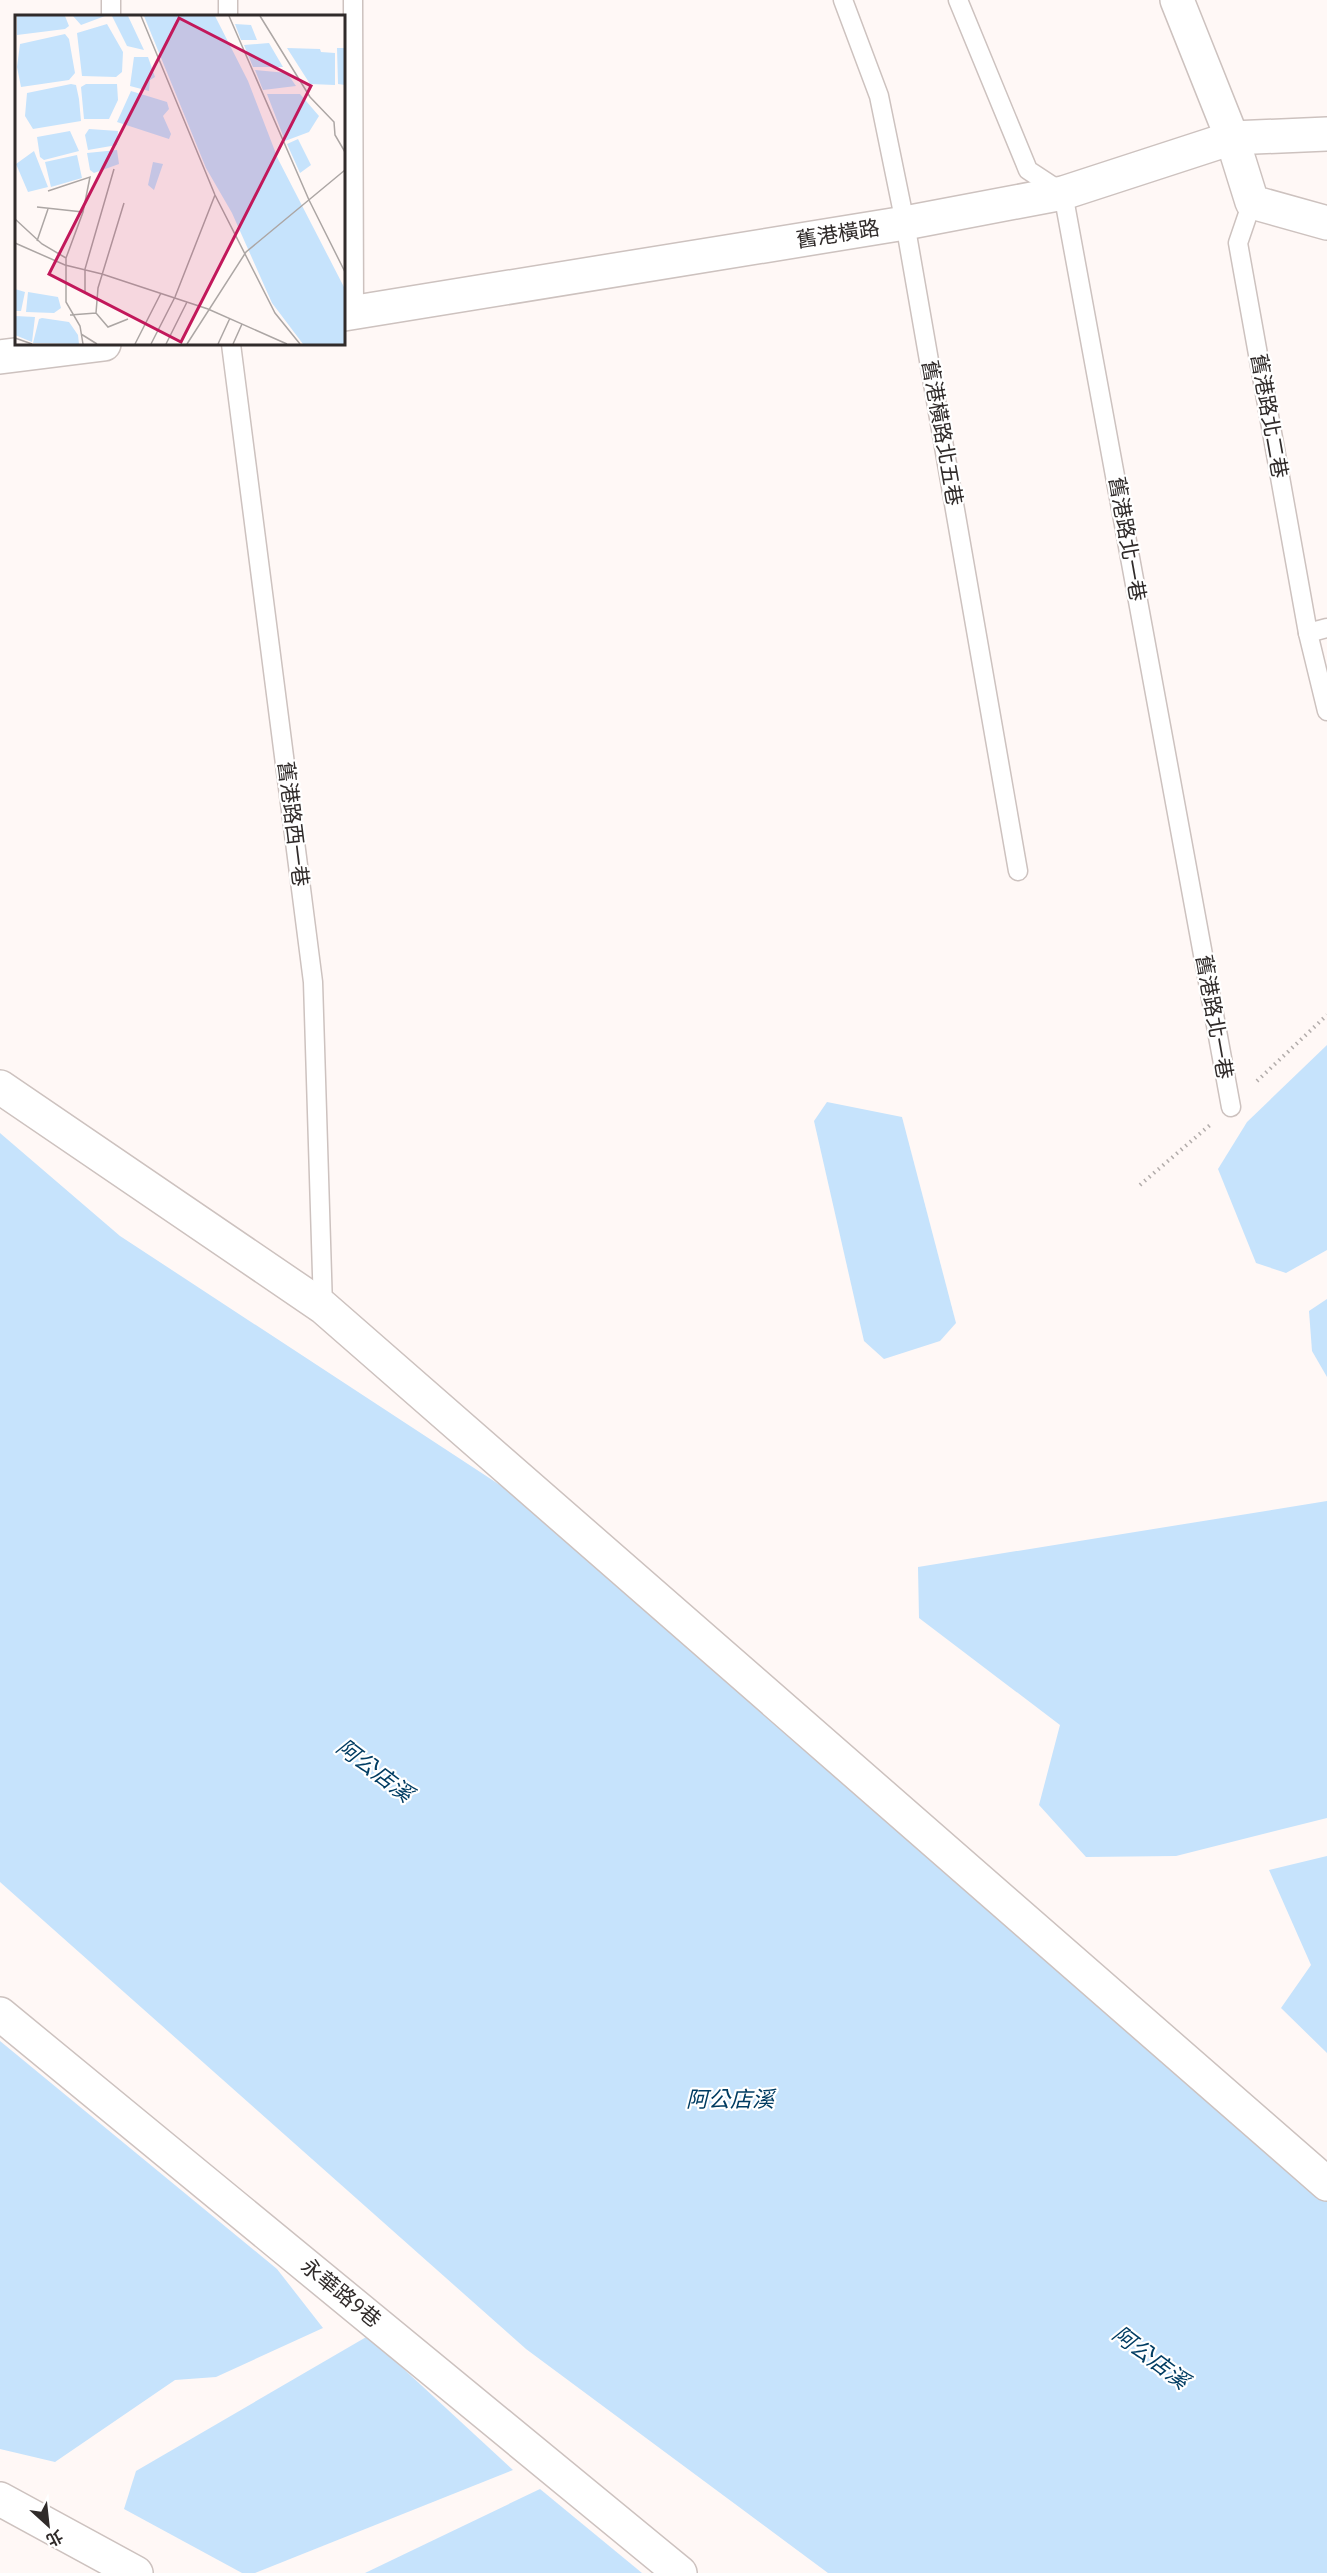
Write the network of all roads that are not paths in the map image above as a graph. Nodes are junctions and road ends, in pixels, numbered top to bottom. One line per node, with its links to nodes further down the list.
1 (353, 0): 11 (lane)
2 (843, 0): 9 (lane, 舊港橫路北五巷)
3 (958, 0): 7 (lane)
4 (1177, 0): 6 (street)
5 (1327, 134): 6 (street, 舊港橫路)
6 (1232, 138): 7 (street, 舊港橫路); 8 (street)
7 (1064, 193): 9 (street, 舊港橫路); 20 (lane, 舊港路北一巷)
8 (1252, 202): 10 (street); 16 (lane, 舊港路北二巷)
9 (905, 223): 11 (street, 舊港橫路); 18 (lane, 舊港橫路北五巷)
10 (1327, 223)
11 (349, 314)
12 (96, 345): 14 (street)
13 (231, 345): 21 (lane, 舊港路西一巷)
14 (0, 357)
15 (1327, 628): 16 (lane)
16 (1308, 633): 17 (lane, 舊港路北二巷)
17 (1327, 711)
18 (1018, 871)
19 (0, 1087): 21 (street)
20 (1231, 1107)
21 (323, 1307): 23 (street)
22 (0, 2014): 26 (street, 永華路9巷)
23 (1327, 2184)
24 (0, 2499): 25 (street)
25 (136, 2573)
26 (680, 2573)

